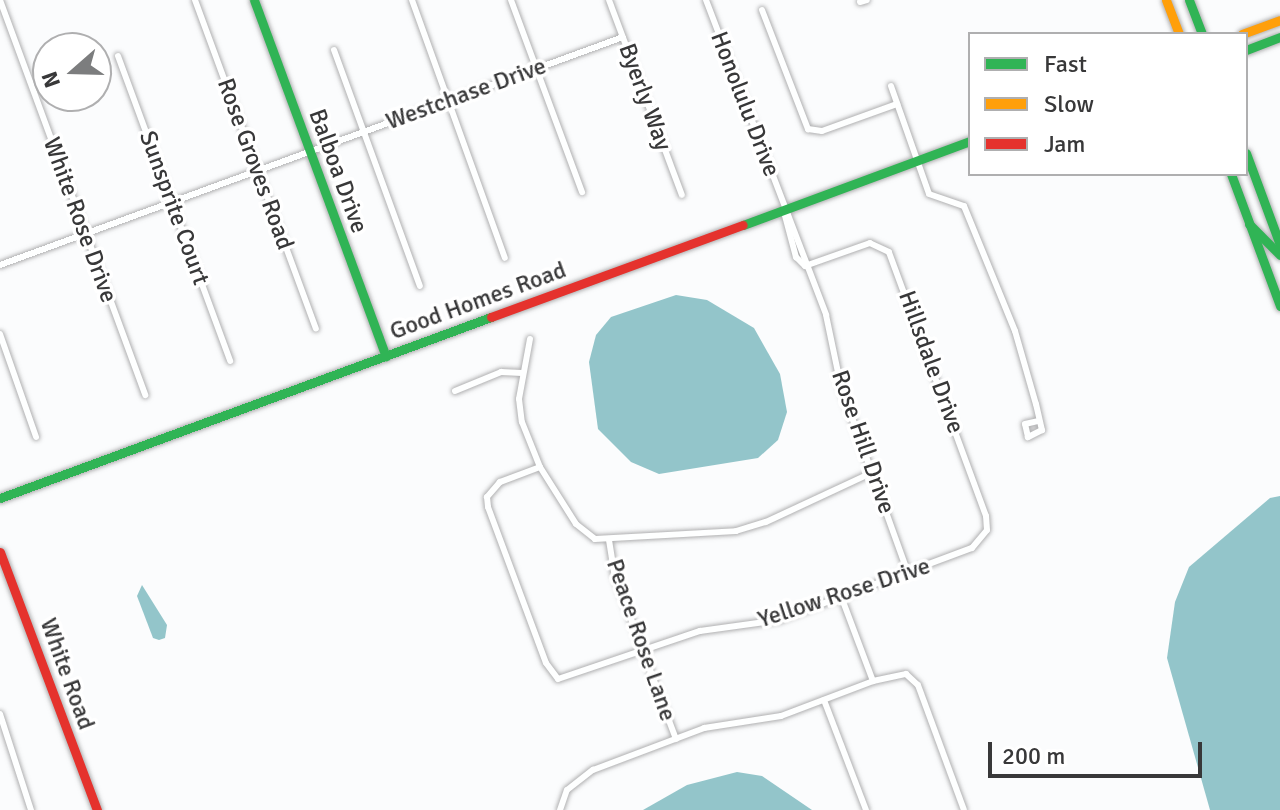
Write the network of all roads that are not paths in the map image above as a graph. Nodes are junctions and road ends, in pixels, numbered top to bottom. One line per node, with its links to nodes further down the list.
1 (0, 0): 36 (street, White Rose Drive)
2 (195, 0): 29 (street, Rose Groves Road)
3 (254, 0): 26 (main road, Balboa Drive)
4 (412, 0): 22 (street)
5 (511, 0): 20 (street)
6 (609, 0): 15 (street, Byerly Way)
7 (706, 0): 34 (street, Honolulu Drive)
8 (1166, 0): 12 (main road)
9 (1189, 0): 13 (main road)
10 (762, 10): 23 (street)
11 (1280, 20): 14 (main road)
12 (1178, 32)
13 (1201, 32)
14 (1247, 32)
15 (623, 37): 20 (street, Westchase Drive); 32 (street, Byerly Way)
16 (1280, 37): 17 (main road)
17 (1248, 49)
18 (334, 50): 24 (street)
19 (118, 56): 33 (street, Sunsprite Court)
20 (536, 69): 22 (street, Westchase Drive); 31 (street)
21 (891, 86): 23 (street)
22 (448, 101): 24 (street, Westchase Drive); 39 (street)
23 (897, 104): 28 (street)
24 (362, 133): 26 (street, Westchase Drive); 42 (street)
25 (968, 142): 28 (main road, Good Homes Road)
26 (310, 152): 29 (street, Westchase Drive); 47 (main road, Balboa Drive)
27 (1248, 158): 37 (main road)
28 (918, 160): 34 (main road, Good Homes Road); 52 (street)
29 (258, 171): 33 (street, Westchase Drive); 44 (street, Rose Groves Road)
30 (1232, 176): 35 (main road)
31 (582, 192)
32 (682, 195)
33 (172, 202): 36 (street, Westchase Drive); 48 (street, Sunsprite Court)
34 (784, 208): 41 (street, Rose Hill Drive); 47 (main road, Good Homes Road)
35 (1249, 224): 38 (main road); 43 (main road)
36 (85, 234): 40 (street, Westchase Drive); 51 (street, White Rose Drive)
37 (1280, 245)
38 (1280, 255)
39 (505, 258)
40 (0, 265)
41 (805, 266): 55 (street, Rose Hill Drive); 59 (street, Hillsdale Drive)
42 (420, 286)
43 (1280, 306)
44 (316, 328)
45 (0, 334): 53 (street)
46 (530, 339): 49 (street)
47 (386, 356): 56 (main road, Good Homes Road)
48 (230, 361)
49 (522, 373): 50 (street); 54 (street)
50 (455, 391)
51 (145, 395)
52 (1038, 421)
53 (36, 437)
54 (540, 467): 57 (street); 62 (street, Yellow Rose Drive)
55 (873, 472): 57 (street); 60 (street, Rose Hill Drive)
56 (0, 498)
57 (609, 540): 62 (street, Peace Rose Lane)
58 (0, 552): 68 (main road, White Road)
59 (965, 552): 60 (street, Yellow Rose Drive)
60 (908, 573): 61 (street, Yellow Rose Drive)
61 (841, 596): 62 (street, Yellow Rose Drive); 63 (street)
62 (642, 652): 66 (street, Peace Rose Lane)
63 (873, 681): 64 (street); 71 (street)
64 (824, 700): 66 (street); 70 (street)
65 (0, 714): 67 (street)
66 (676, 739): 69 (street)
67 (31, 810)
68 (97, 810)
69 (560, 810)
70 (866, 810)
71 (964, 810)

